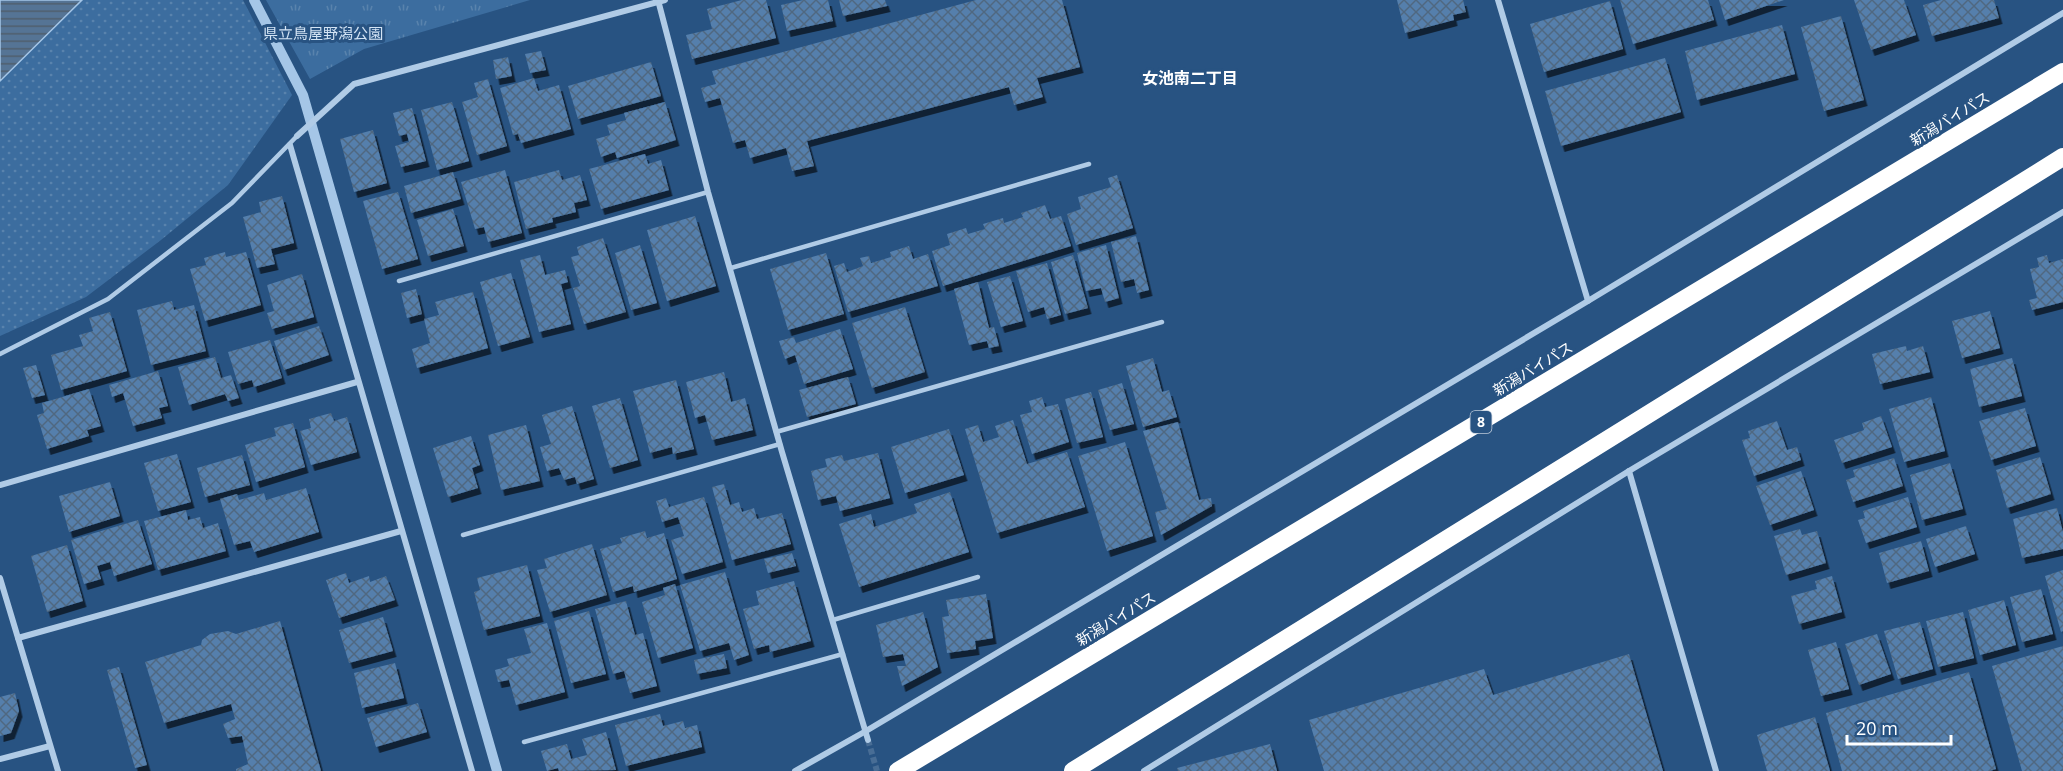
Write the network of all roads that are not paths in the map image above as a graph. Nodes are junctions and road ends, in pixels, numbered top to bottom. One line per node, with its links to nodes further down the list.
1 (1498, 0): 13 (street)
2 (660, 1): 5 (street); 9 (street)
3 (2063, 13): 13 (street)
4 (2063, 72): 36 (highway, 新潟バイパス / 8)
5 (297, 136): 6 (lane)
6 (290, 145): 15 (lane); 16 (street)
7 (2063, 157): 37 (highway)
8 (1089, 164): 11 (lane)
9 (708, 192): 11 (street); 12 (lane)
10 (2063, 212): 19 (street)
11 (731, 268): 17 (street)
12 (399, 281)
13 (1588, 301): 28 (street)
14 (1162, 322): 17 (lane)
15 (0, 354)
16 (357, 382): 20 (street); 21 (street)
17 (776, 432): 18 (street)
18 (780, 444): 22 (lane); 25 (street)
19 (1629, 471): 38 (street); 39 (street)
20 (0, 485)
21 (401, 531): 26 (street); 34 (street)
22 (463, 535)
23 (978, 577): 25 (lane)
24 (0, 579): 26 (street)
25 (832, 620): 27 (street)
26 (18, 638): 31 (street)
27 (843, 654): 28 (street); 30 (lane)
28 (866, 731): 29 (street); 35 (street)
29 (868, 740)
30 (524, 742)
31 (50, 746): 32 (street); 33 (street)
32 (0, 759)
33 (58, 771)
34 (472, 771)
35 (795, 771)
36 (898, 771)
37 (1073, 771)
38 (1144, 771)
39 (1716, 771)

